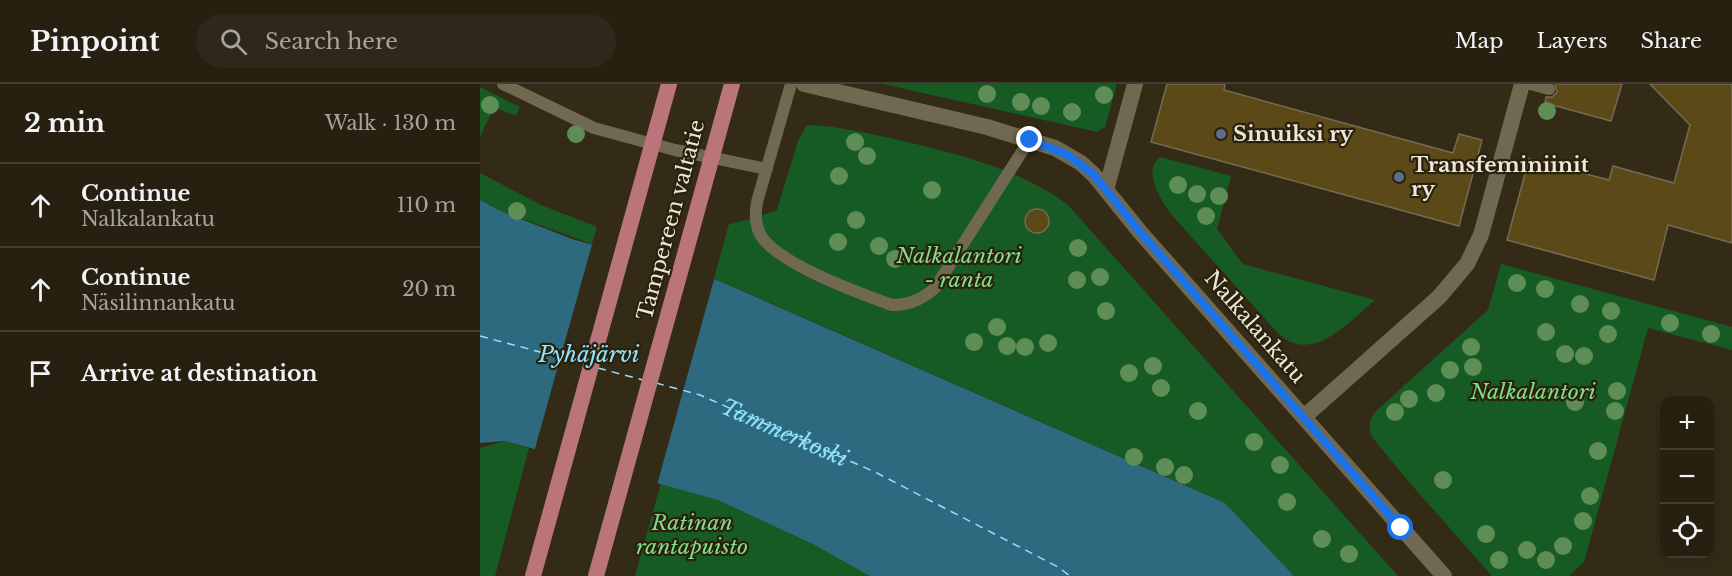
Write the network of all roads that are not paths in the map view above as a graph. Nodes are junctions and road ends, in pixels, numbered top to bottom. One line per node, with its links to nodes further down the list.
1 (503, 84): 11 (lane)
2 (669, 84): 14 (main road, Tampereen valtatie)
3 (732, 84): 15 (main road, Tampereen valtatie)
4 (791, 84): 11 (lane)
5 (804, 84): 10 (street, Nalkalankatu)
6 (1136, 84): 12 (street)
7 (1522, 84): 13 (street)
8 (1530, 84): 9 (lane)
9 (1549, 89)
10 (1030, 140): 11 (lane); 12 (street, Nalkalankatu)
11 (767, 169)
12 (1106, 190): 13 (street, Nalkalankatu)
13 (1304, 417): 16 (street, Nalkalankatu)
14 (534, 576)
15 (596, 576)
16 (1444, 576)

